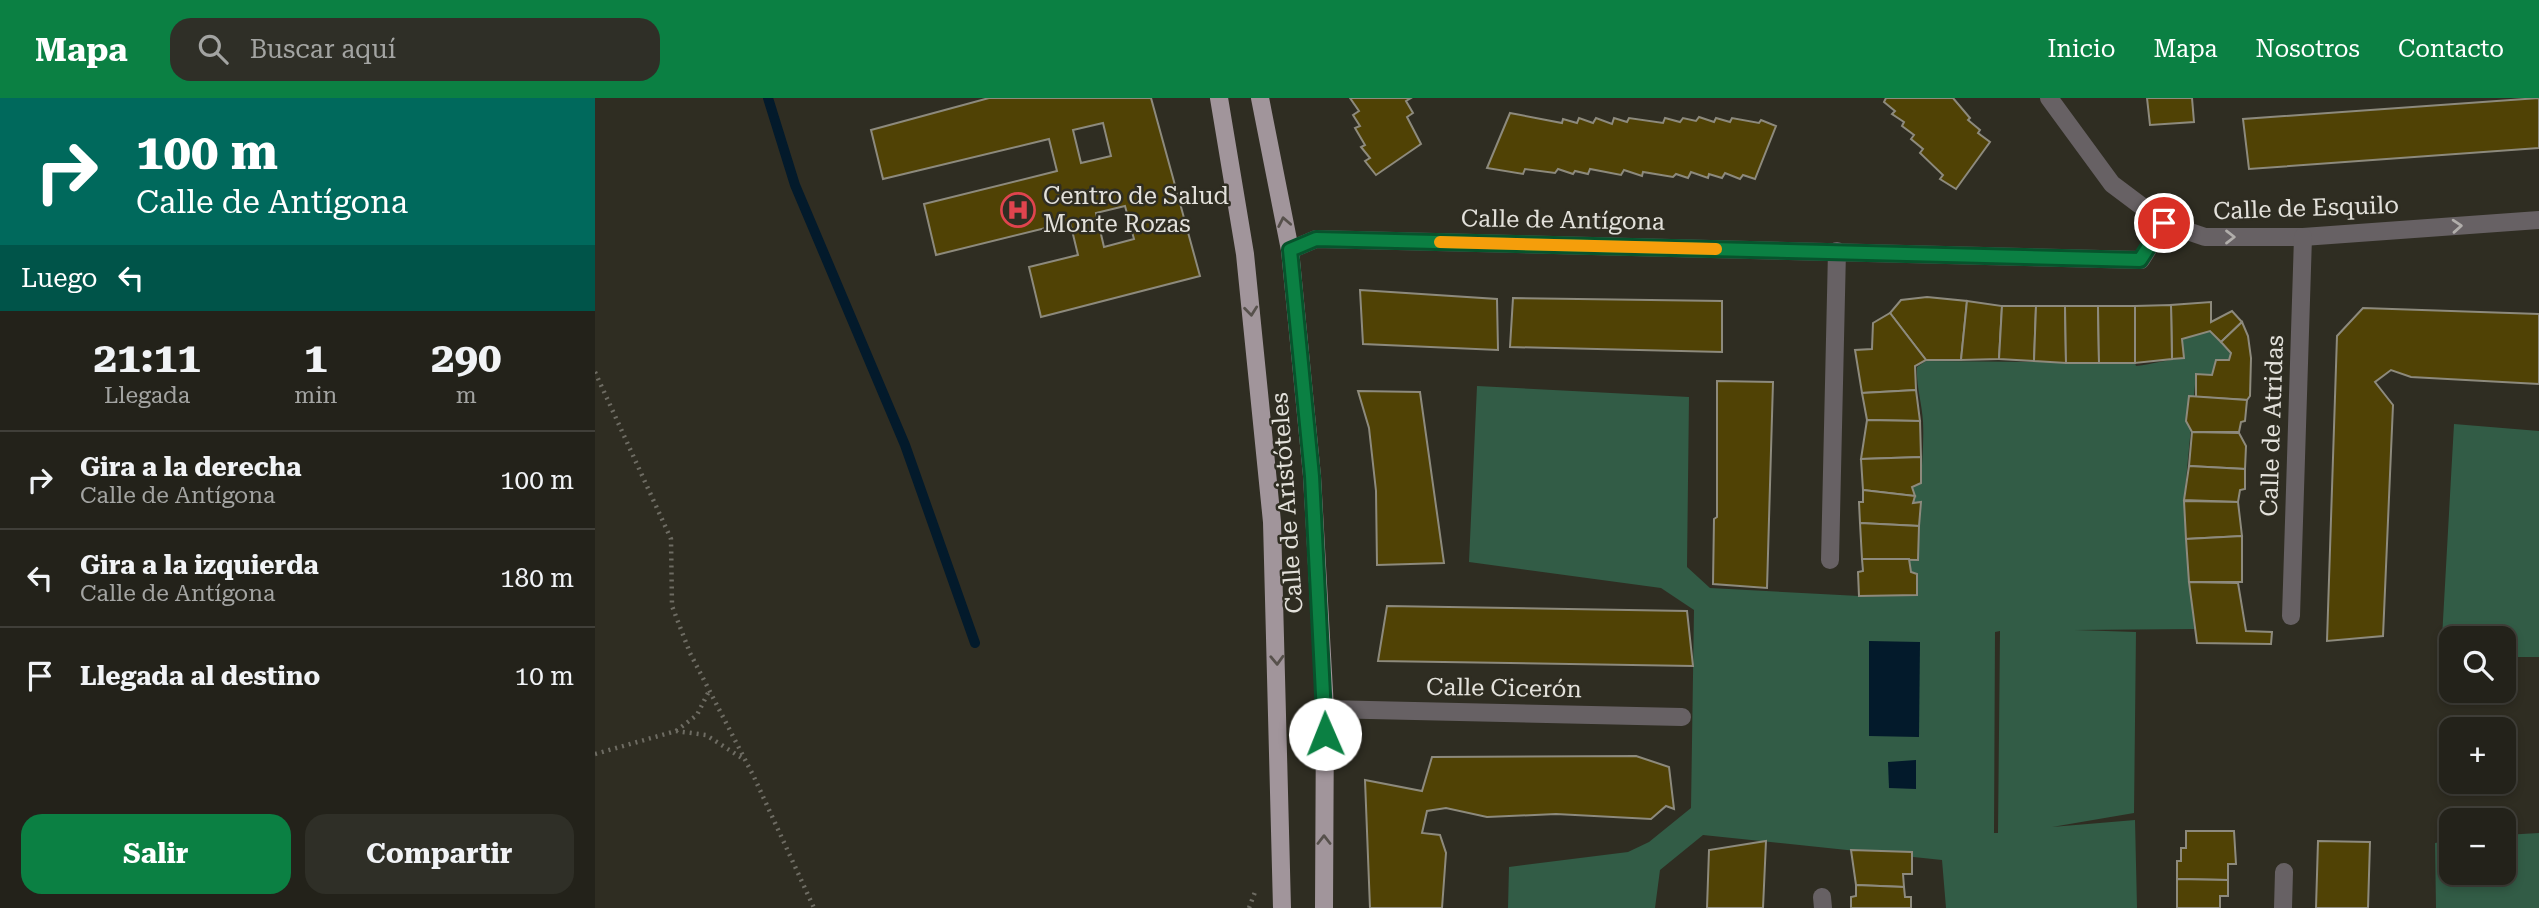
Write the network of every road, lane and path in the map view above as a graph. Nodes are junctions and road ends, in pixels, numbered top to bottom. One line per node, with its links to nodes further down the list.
1 (1219, 98): 22 (main road, Calle de Aristóteles, one-way to 22)
2 (1260, 98): 7 (main road, Calle de Aristóteles, one-way to 2)
3 (2049, 98): 5 (street, Calle de Esquilo)
4 (2539, 220): 6 (street, Calle de Esquilo, one-way to 4)
5 (2164, 223): 6 (street, Calle de Esquilo, one-way to 6); 8 (street, Calle de Antígona)
6 (2303, 237): 11 (street, Calle de Atridas)
7 (1290, 250): 8 (street, Calle de Antígona); 13 (main road, Calle de Aristóteles)
8 (1837, 251): 10 (street)
9 (595, 372): 12 (path)
10 (1830, 561)
11 (2291, 616)
12 (709, 690): 15 (path); 17 (path)
13 (1325, 709): 14 (street, Calle Cicerón); 23 (main road, Calle de Aristóteles, one-way to 13)
14 (1682, 717)
15 (676, 731): 16 (path); 17 (path)
16 (595, 754)
17 (746, 761): 20 (path)
18 (2284, 872): 24 (street)
19 (1258, 880): 21 (path)
20 (814, 908)
21 (1249, 908)
22 (1282, 908)
23 (1324, 908)
24 (2283, 908)

